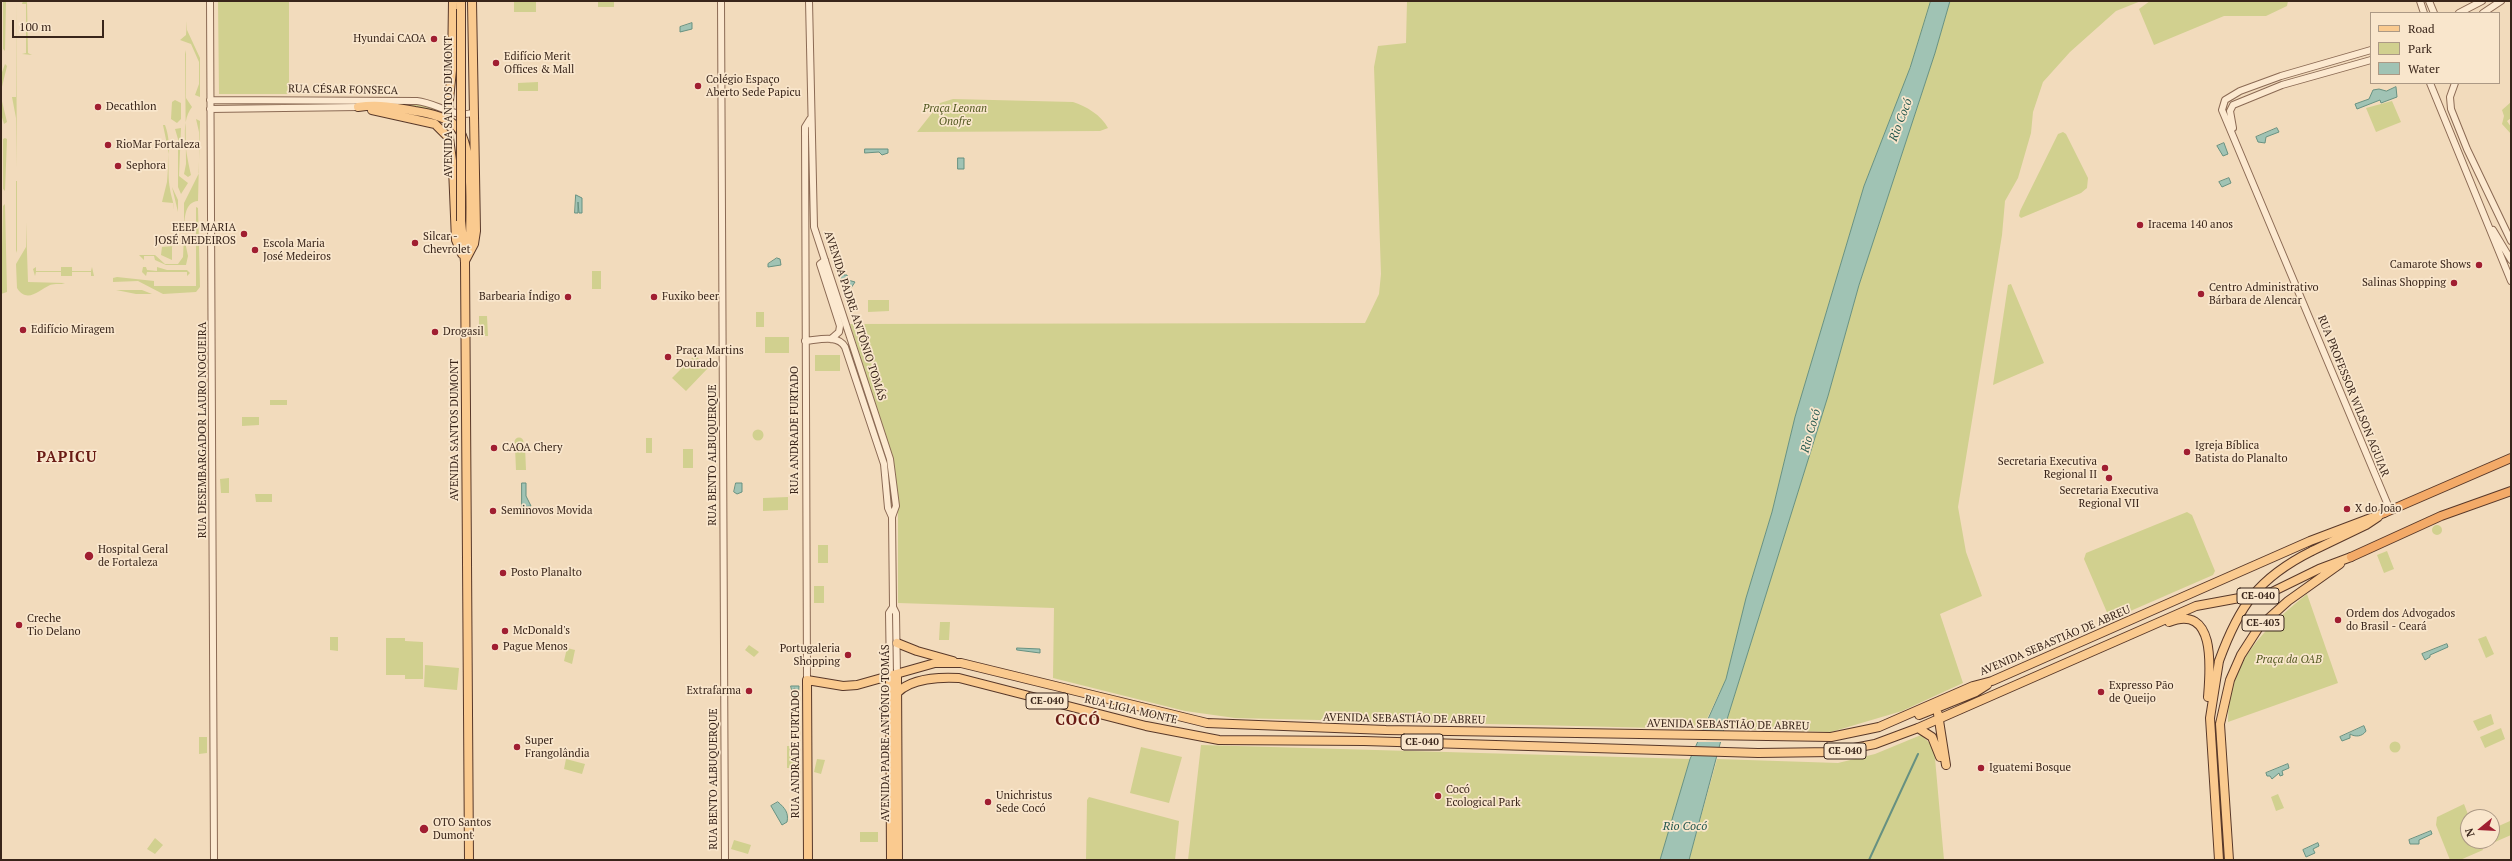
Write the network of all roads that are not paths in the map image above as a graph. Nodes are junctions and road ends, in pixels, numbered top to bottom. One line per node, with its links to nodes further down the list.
1 (210, 1): 21 (street, RUA DESEMBARGADOR LAURO NOGUEIRA)
2 (453, 1): 24 (main road, AVENIDA SANTOS DUMONT)
3 (472, 1): 25 (main road)
4 (721, 1): 71 (street, RUA BENTO ALBUQUERQUE)
5 (809, 1): 26 (street, RUA ANDRADE FURTADO)
6 (2420, 1): 11 (street)
7 (2429, 1): 12 (street)
8 (2482, 1): 13 (street)
9 (2501, 1): 14 (street)
10 (461, 5): 32 (main road, AVENIDA SANTOS DUMONT, bridge)
11 (2424, 12)
12 (2434, 12)
13 (2461, 12)
14 (2484, 12)
15 (2370, 50): 17 (street)
16 (2370, 60): 18 (street)
17 (2299, 71): 18 (street); 27 (street)
18 (2302, 80): 27 (street)
19 (2430, 84): 28 (street)
20 (2455, 84): 29 (street)
21 (210, 100): 23 (street, RUA DESEMBARGADOR LAURO NOGUEIRA); 24 (street, RUA CÉSAR FONSECA)
22 (358, 107): 23 (street, RUA CÉSAR FONSECA); 30 (main road); 32 (main road)
23 (210, 109): 69 (street, RUA DESEMBARGADOR LAURO NOGUEIRA)
24 (448, 110): 25 (street, RUA CÉSAR FONSECA)
25 (472, 113): 30 (main road)
26 (810, 119): 33 (street, AVENIDA PADRE ANTÔNIO TOMÁS); 36 (street, RUA ANDRADE FURTADO)
27 (2234, 133): 41 (street, RUA PROFESSOR WILSON AGUIAR)
28 (2486, 221): 31 (street); 34 (street)
29 (2511, 241)
30 (469, 254): 32 (main road)
31 (2511, 260)
32 (465, 262): 70 (main road, AVENIDA SANTOS DUMONT)
33 (822, 262): 35 (street, AVENIDA PADRE ANTÔNIO TOMÁS); 37 (street, AVENIDA PADRE ANTÔNIO TOMÁS)
34 (2511, 281)
35 (831, 339): 36 (street); 38 (street, AVENIDA PADRE ANTÔNIO TOMÁS)
36 (805, 341): 53 (street, RUA ANDRADE FURTADO)
37 (862, 372): 38 (street); 42 (street, AVENIDA PADRE ANTÔNIO TOMÁS)
38 (855, 374): 42 (street, AVENIDA PADRE ANTÔNIO TOMÁS)
39 (2511, 458): 41 (highway, CE-040)
40 (2509, 491): 43 (highway, CE-040)
41 (2387, 512): 46 (main road, AVENIDA SEBASTIÃO DE ABREU / CE-040); 58 (main road, CE-403, bridge)
42 (892, 517): 44 (street, AVENIDA PADRE ANTÔNIO TOMÁS)
43 (2351, 557): 45 (main road, CE-040); 76 (main road, CE-403)
44 (893, 607): 47 (street, AVENIDA PADRE ANTÔNIO TOMÁS); 52 (street, AVENIDA PADRE ANTÔNIO TOMÁS)
45 (2162, 622): 48 (main road, AVENIDA SEBASTIÃO DE ABREU / CE-040); 58 (main road)
46 (2098, 636): 48 (main road); 49 (main road, AVENIDA SEBASTIÃO DE ABREU / CE-040)
47 (897, 643): 51 (main road); 52 (street, AVENIDA PADRE ANTÔNIO TOMÁS)
48 (2103, 647): 50 (main road, AVENIDA SEBASTIÃO DE ABREU / CE-040)
49 (2065, 649): 50 (main road); 54 (main road, AVENIDA SEBASTIÃO DE ABREU / CE-040)
50 (2068, 661): 57 (main road, AVENIDA SEBASTIÃO DE ABREU / CE-040)
51 (961, 663): 52 (main road, RUA LIGIA MONTE / CE-040); 60 (main road, RUA LIGIA MONTE / CE-040)
52 (893, 676): 53 (main road, RUA LIGIA MONTE); 55 (main road, AVENIDA PADRE ANTÔNIO TOMÁS); 73 (main road, AVENIDA PADRE ANTÔNIO TOMÁS)
53 (807, 680): 72 (main road, RUA ANDRADE FURTADO)
54 (1992, 681): 56 (main road); 61 (main road, AVENIDA SEBASTIÃO DE ABREU / CE-040)
55 (897, 693): 65 (main road, RUA LIGIA MONTE / CE-040); 74 (main road, AVENIDA PADRE ANTÔNIO TOMÁS)
56 (1934, 710): 59 (main road); 61 (main road)
57 (1954, 712): 59 (main road, AVENIDA SEBASTIÃO DE ABREU / CE-040); 68 (main road)
58 (2210, 718): 75 (main road, CE-403)
59 (1937, 720): 63 (main road, AVENIDA SEBASTIÃO DE ABREU / CE-040); 68 (main road)
60 (1199, 722): 62 (main road, AVENIDA SEBASTIÃO DE ABREU / CE-040)
61 (1879, 727): 64 (main road, AVENIDA SEBASTIÃO DE ABREU / CE-040)
62 (1323, 728): 64 (main road, AVENIDA SEBASTIÃO DE ABREU / CE-040); 67 (main road)
63 (1918, 728): 66 (main road, AVENIDA SEBASTIÃO DE ABREU / CE-040); 68 (main road)
64 (1386, 730): 66 (main road)
65 (1198, 737): 67 (main road, AVENIDA SEBASTIÃO DE ABREU / CE-040)
66 (1348, 740): 67 (main road, AVENIDA SEBASTIÃO DE ABREU / CE-040)
67 (1297, 741)
68 (1943, 762)
69 (214, 860)
70 (468, 860)
71 (725, 860)
72 (808, 860)
73 (891, 860)
74 (898, 860)
75 (2218, 860)
76 (2229, 860)

